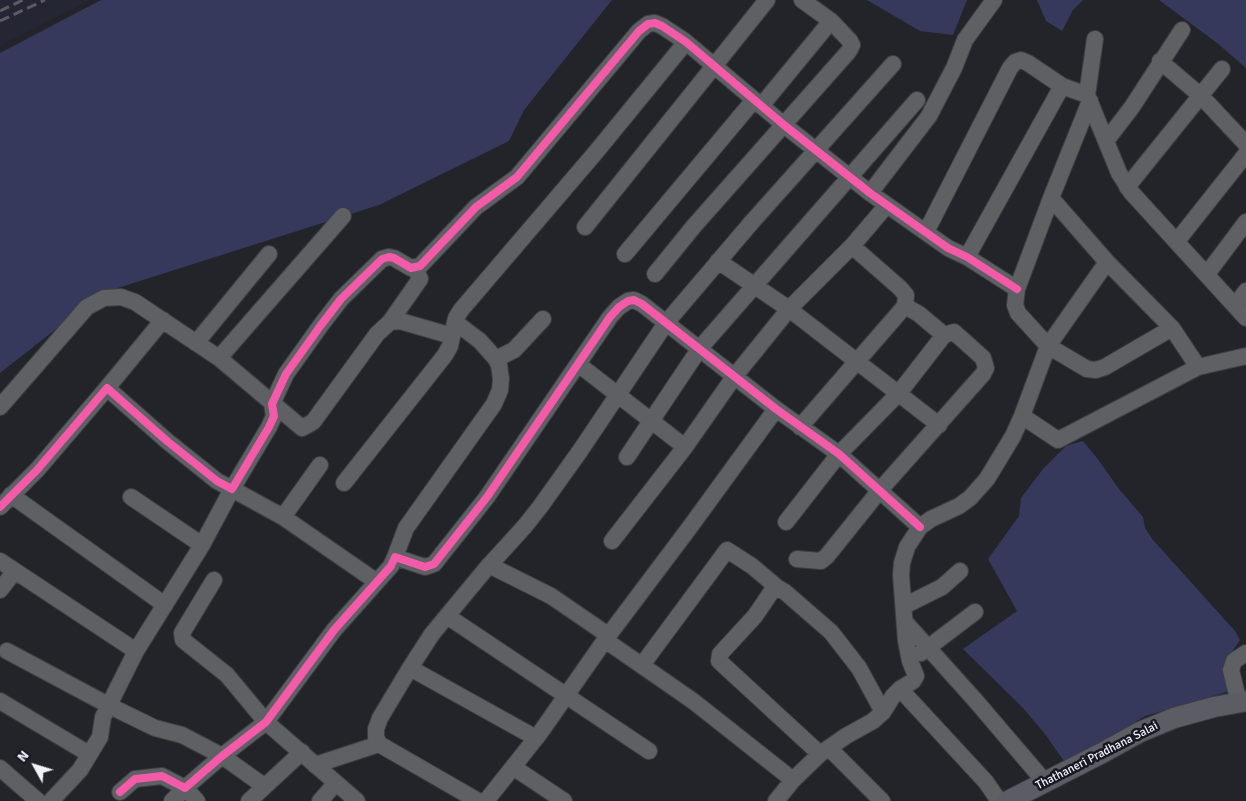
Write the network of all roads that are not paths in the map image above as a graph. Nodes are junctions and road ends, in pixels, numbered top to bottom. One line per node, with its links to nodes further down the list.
1 (767, 0): 10 (street)
2 (802, 0): 4 (street)
3 (994, 0): 24 (street)
4 (831, 21): 16 (street); 17 (street)
5 (1182, 30): 8 (street)
6 (1095, 39): 14 (street)
7 (686, 42): 10 (street); 38 (street); 52 (street)
8 (1160, 61): 13 (street); 18 (street)
9 (893, 64): 20 (street)
10 (715, 67): 16 (street); 29 (street)
11 (1222, 69): 13 (street)
12 (1062, 86): 14 (street); 30 (street); 35 (street)
13 (1201, 96): 19 (street); 23 (street)
14 (1088, 98): 18 (street); 25 (street)
15 (917, 100): 22 (street)
16 (757, 103): 17 (street); 34 (street)
17 (784, 125): 20 (street); 39 (street)
18 (1106, 141): 23 (street)
19 (1246, 144)
20 (817, 152): 22 (street); 36 (street)
21 (1246, 154): 31 (street)
22 (851, 178): 24 (street); 41 (street)
23 (1127, 187): 31 (street)
24 (870, 193): 26 (street)
25 (1051, 198): 37 (street); 42 (street)
26 (887, 205): 30 (street); 32 (street)
27 (343, 216): 58 (street)
28 (1246, 222): 40 (street)
29 (585, 228)
30 (926, 232): 35 (street)
31 (1177, 242): 40 (street)
32 (852, 246): 44 (street); 45 (street)
33 (268, 254): 54 (street)
34 (625, 254)
35 (968, 258): 42 (street)
36 (718, 261): 41 (street); 50 (street)
37 (1107, 262): 51 (street); 55 (street)
38 (415, 268): 49 (street); 67 (street)
39 (655, 274)
40 (1207, 274): 46 (street)
41 (756, 285): 45 (street); 56 (street)
42 (1017, 289): 55 (street)
43 (1246, 291): 46 (street)
44 (904, 306): 53 (street); 60 (street)
45 (789, 309): 60 (street); 63 (street)
46 (1240, 312)
47 (543, 319): 59 (street)
48 (163, 320): 54 (street); 64 (street); 68 (street)
49 (390, 322): 52 (street); 67 (street)
50 (666, 322): 56 (street); 61 (street); 66 (street)
51 (1172, 328): 55 (street); 62 (street)
52 (453, 329): 59 (street); 78 (street)
53 (944, 335): 65 (street); 72 (street)
54 (196, 343): 58 (street)
55 (1048, 346): 70 (street)
56 (700, 348): 63 (street); 71 (street)
57 (1246, 356): 62 (street)
58 (218, 358): 67 (street)
59 (496, 359): 89 (street)
60 (856, 362): 65 (street); 73 (street)
61 (578, 364): 66 (street); 89 (street)
62 (1198, 367): 70 (street)
63 (734, 376): 69 (street); 74 (street)
64 (107, 388): 79 (street); 81 (street)
65 (898, 393): 72 (street); 75 (street)
66 (617, 395): 71 (street); 92 (street)
67 (272, 404): 79 (street)
68 (0, 406)
69 (776, 409): 73 (street); 103 (street)
70 (1022, 416): 86 (street)
71 (651, 421): 74 (street); 76 (street)
72 (939, 425): 80 (street)
73 (800, 427): 75 (street)
74 (685, 447): 87 (street)
75 (839, 454): 80 (street); 85 (street)
76 (628, 457)
77 (320, 465): 84 (street)
78 (344, 483)
79 (232, 489): 84 (street); 88 (street)
80 (880, 490): 86 (street); 90 (street)
81 (11, 495): 83 (street); 99 (street)
82 (131, 497): 88 (street)
83 (0, 507)
84 (282, 517): 96 (street)
85 (786, 522)
86 (920, 528): 101 (street)
87 (612, 541)
88 (202, 545): 99 (street)
89 (395, 557): 96 (street)
90 (797, 559)
91 (0, 561): 93 (street)
92 (489, 565): 102 (street); 103 (street)
93 (14, 571): 98 (street); 106 (street)
94 (960, 571): 101 (street)
95 (214, 580): 117 (street)
96 (377, 582): 117 (street)
97 (778, 588): 109 (street); 116 (street); 121 (street)
98 (0, 590)
99 (165, 604): 106 (street)
100 (975, 612): 104 (street)
101 (905, 614): 104 (street); 108 (street)
102 (447, 616): 110 (street); 112 (street)
103 (606, 638): 109 (street); 112 (street)
104 (929, 648): 108 (street); 129 (street)
105 (6, 650): 115 (street)
106 (136, 651): 115 (street)
107 (1246, 653): 114 (street)
108 (910, 661): 111 (street)
109 (642, 665): 128 (street)
110 (410, 668): 118 (street); 119 (street)
111 (900, 689): 116 (street); 146 (street)
112 (565, 696): 118 (street); 120 (street)
113 (0, 701): 123 (street)
114 (1243, 702): 129 (main road, Thathaneri Pradhana Salai)
115 (110, 706): 123 (street); 124 (street)
116 (883, 712): 121 (street)
117 (266, 722): 122 (street); 124 (street)
118 (536, 738): 126 (street)
119 (379, 744): 125 (street); 141 (street)
120 (649, 751)
121 (824, 751): 128 (street); 145 (street)
122 (302, 752): 125 (street); 131 (street)
123 (89, 754): 135 (street)
124 (222, 756): 131 (street); 132 (street)
125 (315, 765): 130 (street)
126 (513, 767): 142 (street); 143 (street)
127 (0, 768): 134 (street)
128 (793, 780): 144 (street)
129 (1045, 782): 147 (main road, Thathaneri Pradhana Salai)
130 (336, 784): 139 (street); 140 (street)
131 (264, 786): 138 (street)
132 (185, 788): 133 (street); 136 (street); 137 (street)
133 (120, 792)
134 (38, 801)
135 (52, 801)
136 (172, 801)
137 (197, 801)
138 (249, 801)
139 (320, 801)
140 (357, 801)
141 (478, 801)
142 (486, 801)
143 (564, 801)
144 (776, 801)
145 (882, 801)
146 (999, 801)
147 (1008, 801)

